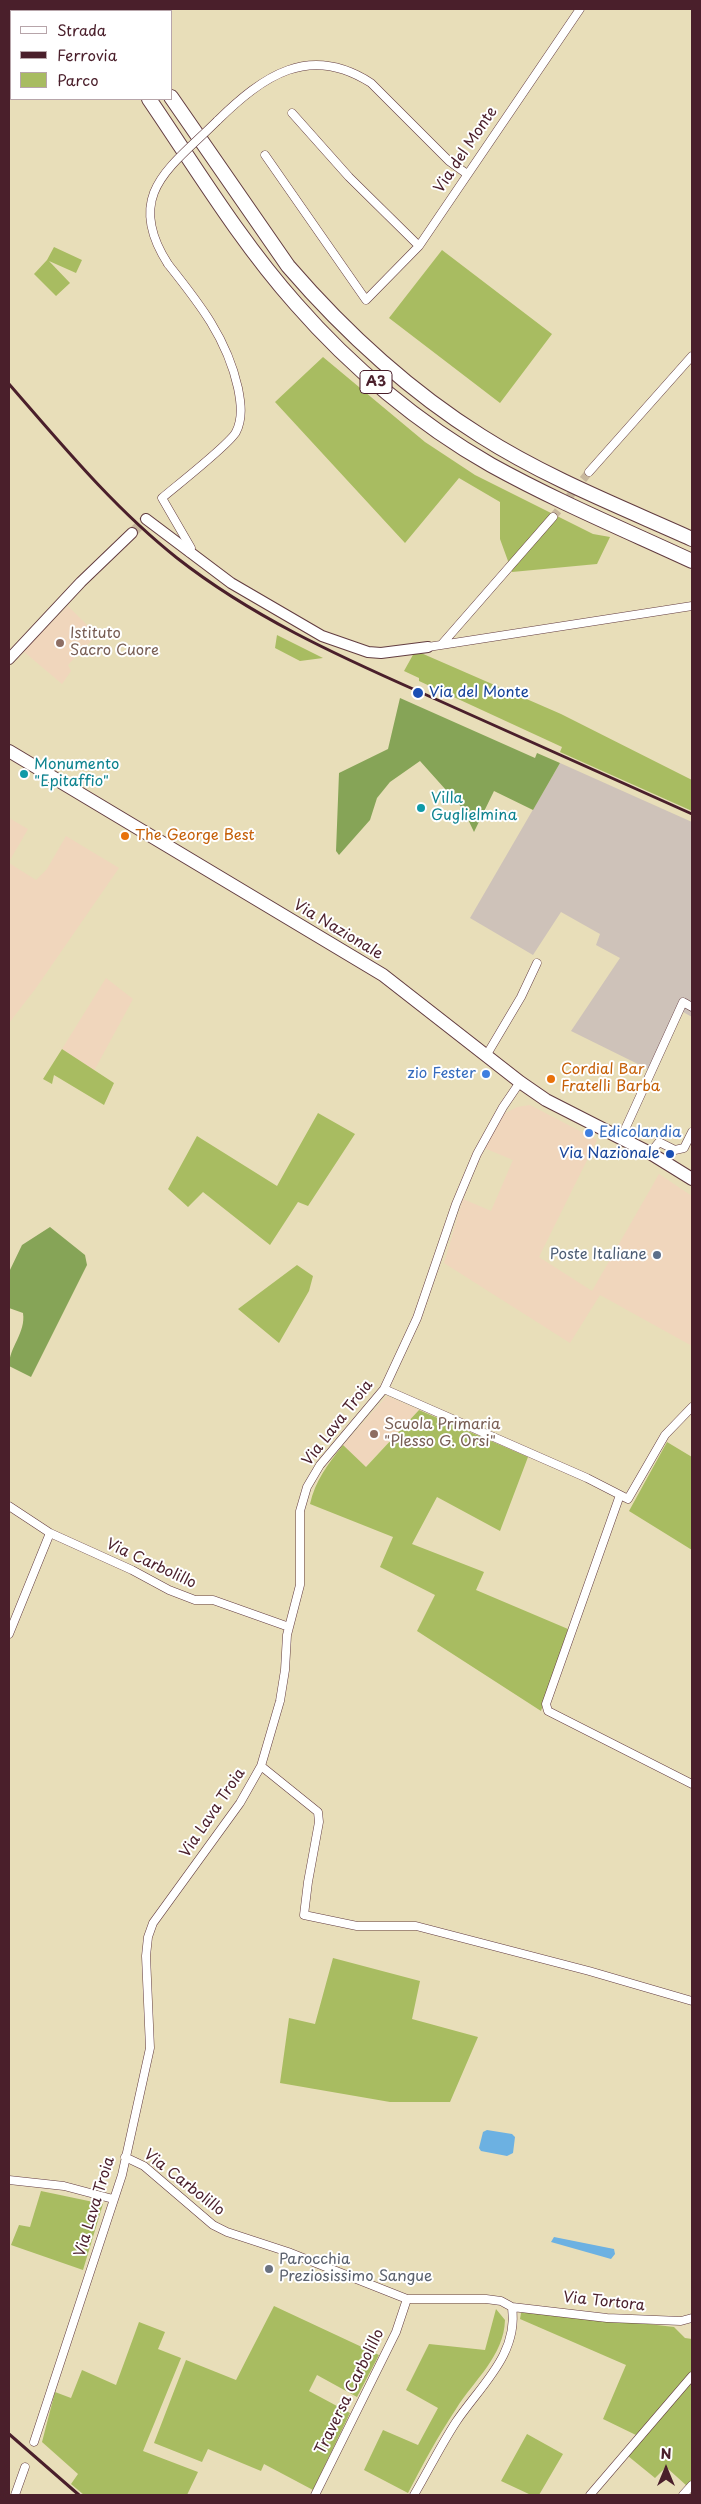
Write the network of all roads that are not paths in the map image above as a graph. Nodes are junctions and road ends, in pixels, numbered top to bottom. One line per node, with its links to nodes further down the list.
1 (580, 9): 6 (street, Via del Monte)
2 (172, 98): 13 (highway, A3)
3 (150, 100): 15 (highway, A3)
4 (292, 113): 7 (street)
5 (265, 155): 7 (street, Via del Monte)
6 (468, 174): 7 (street, Via del Monte); 14 (street, bridge)
7 (419, 246)
8 (692, 356): 9 (street)
9 (589, 472)
10 (554, 517): 17 (street)
11 (146, 519): 14 (street)
12 (132, 533): 19 (street)
13 (692, 539)
14 (190, 553): 18 (street)
15 (692, 561)
16 (692, 606): 17 (street)
17 (442, 644): 18 (street)
18 (428, 647)
19 (9, 660)
20 (9, 751): 23 (main road, Via Nazionale)
21 (537, 963): 23 (street)
22 (692, 1007): 26 (street)
23 (486, 1056): 24 (main road, Via Nazionale)
24 (520, 1082): 26 (main road, Via Nazionale); 29 (street, Via Lava Troia)
25 (692, 1132): 27 (street)
26 (621, 1138): 27 (main road, Via Nazionale)
27 (650, 1153): 28 (main road, Via Nazionale)
28 (692, 1179)
29 (384, 1389): 31 (street); 34 (street, Via Lava Troia)
30 (692, 1407): 31 (street)
31 (620, 1495): 37 (street)
32 (9, 1506): 33 (street, Via Carbolillo)
33 (50, 1533): 34 (street, Via Carbolillo); 35 (street)
34 (289, 1627): 36 (street, Via Lava Troia)
35 (9, 1634)
36 (261, 1766): 38 (street); 39 (street, Via Lava Troia)
37 (692, 1784)
38 (692, 2001)
39 (125, 2157): 41 (street, Via Lava Troia); 42 (street, Via Carbolillo)
40 (9, 2180): 41 (street)
41 (113, 2199): 46 (street, Via Lava Troia)
42 (407, 2299): 43 (street, Via Carbolillo); 50 (street, Traversa Carbolillo)
43 (512, 2307): 44 (street, Via Tortora); 51 (street)
44 (692, 2318)
45 (692, 2376): 52 (street)
46 (34, 2442)
47 (25, 2467): 49 (street)
48 (692, 2485): 53 (street)
49 (15, 2495)
50 (315, 2495)
51 (414, 2495)
52 (590, 2495)
53 (683, 2495)

